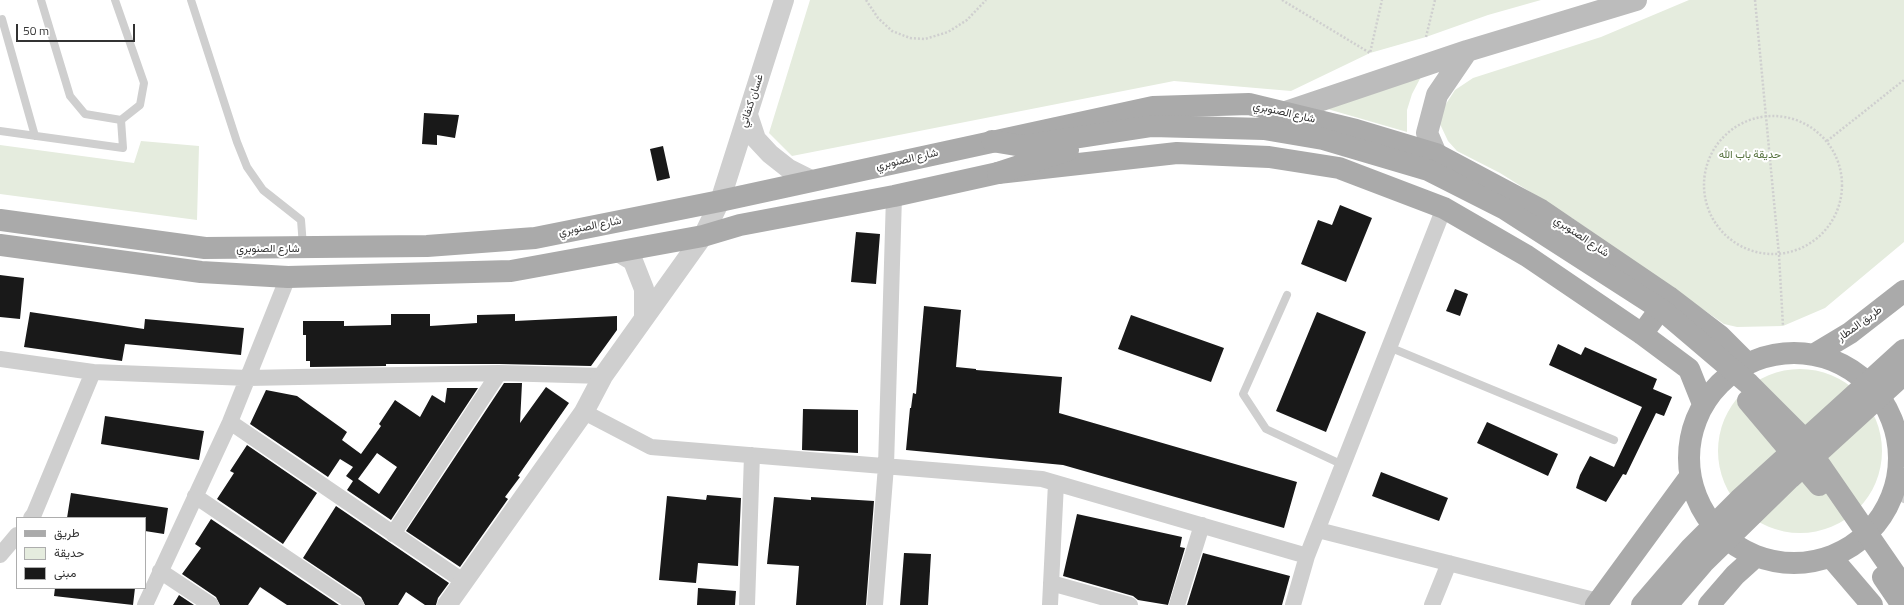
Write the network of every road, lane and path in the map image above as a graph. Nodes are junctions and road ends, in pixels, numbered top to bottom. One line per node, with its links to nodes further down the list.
1 (41, 0): 19 (lane)
2 (115, 0): 19 (lane)
3 (191, 0): 33 (lane)
4 (784, 0): 17 (street, غسان كنفاتي)
5 (866, 0): 6 (path)
6 (986, 0)
7 (1282, 0): 8 (path)
8 (1382, 0)
9 (1435, 0): 13 (path)
10 (1636, 0): 14 (main road)
11 (1755, 0): 18 (path)
12 (2, 20): 21 (lane)
13 (1426, 37)
14 (1467, 51): 16 (main road); 24 (main road)
15 (1904, 80): 23 (path)
16 (1286, 112): 22 (main road, شارع الصنوبري); 24 (main road, شارع الصنوبري)
17 (748, 115): 26 (street); 28 (street, غسان كنفاتي)
18 (1765, 116): 23 (path); 35 (path); 35 (path)
19 (121, 120): 21 (lane)
20 (0, 131): 21 (lane)
21 (35, 136)
22 (992, 141): 26 (main road, شارع الصنوبري); 80 (main road, bridge)
23 (1827, 141): 35 (path)
24 (1436, 154): 39 (main road, شارع الصنوبري)
25 (998, 173): 27 (main road); 29 (main road); 97 (main road, bridge)
26 (813, 181): 28 (main road, شارع الصنوبري)
27 (894, 196): 31 (main road); 60 (street)
28 (720, 201): 31 (street, غسان كنفاتي); 33 (main road, شارع الصنوبري)
29 (1444, 208): 42 (main road); 43 (street)
30 (0, 220): 33 (main road, شارع الصنوبري)
31 (704, 236): 34 (main road); 40 (street, غسان كنفاتي)
32 (0, 245): 36 (main road)
33 (303, 249)
34 (618, 252): 36 (main road); 40 (street)
35 (1779, 255): 41 (path)
36 (288, 277): 52 (street)
37 (1904, 290): 45 (main road, طريق المطار)
38 (1287, 295): 59 (lane)
39 (1669, 297): 42 (main road); 47 (main road, شارع الصنوبري)
40 (644, 318): 51 (street, غسان كنفاتي)
41 (1783, 326)
42 (1642, 334): 53 (main road)
43 (1390, 348): 56 (lane); 59 (street)
44 (1904, 350): 93 (main road, bridge)
45 (1815, 354): 47 (main road); 57 (main road)
46 (0, 359): 48 (street)
47 (1747, 363): 53 (main road)
48 (93, 372): 52 (street); 65 (street)
49 (499, 373): 51 (street); 52 (street); 69 (street)
50 (1904, 374): 94 (main road, bridge)
51 (603, 376): 54 (street, غسان كنفاتي)
52 (248, 378): 55 (street)
53 (1703, 404): 61 (main road)
54 (584, 412): 58 (street); 78 (street, غسان كنفاتي)
55 (230, 422): 63 (street); 69 (street)
56 (1614, 440)
57 (1902, 449): 64 (main road)
58 (752, 455): 60 (street); 86 (street)
59 (1343, 465): 68 (street)
60 (886, 466): 62 (street); 87 (street)
61 (1689, 478): 73 (main road); 81 (main road)
62 (1056, 483): 67 (street); 79 (street)
63 (195, 496): 76 (street); 84 (street)
64 (1899, 496): 66 (main road)
65 (32, 517)
66 (1878, 523): 74 (main road); 77 (main road)
67 (1202, 525): 72 (street); 90 (street)
68 (1318, 530): 72 (street); 75 (street)
69 (393, 534): 78 (street)
70 (16, 536): 71 (street)
71 (0, 555)
72 (1307, 556): 91 (street)
73 (1755, 557): 74 (main road); 95 (main road)
74 (1831, 557): 96 (main road)
75 (1449, 563): 81 (street); 92 (street)
76 (160, 572): 82 (street); 83 (street)
77 (1904, 575)
78 (463, 581): 85 (street, غسان كنفاتي)
79 (1051, 583): 88 (street); 89 (street)
80 (1904, 587)
81 (1597, 603)
82 (145, 605)
83 (210, 605)
84 (356, 605)
85 (447, 605)
86 (747, 605)
87 (875, 605)
88 (1050, 605)
89 (1130, 605)
90 (1177, 605)
91 (1293, 605)
92 (1432, 605)
93 (1642, 605)
94 (1668, 605)
95 (1709, 605)
96 (1872, 605)
97 (1902, 605)

